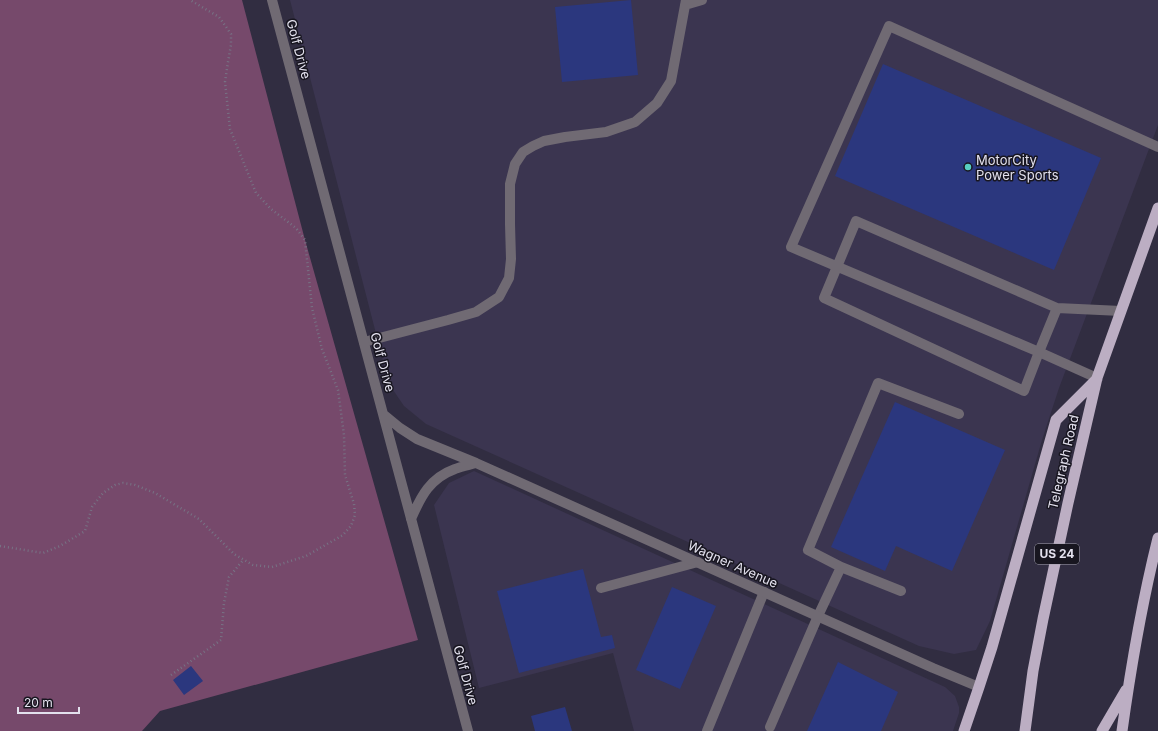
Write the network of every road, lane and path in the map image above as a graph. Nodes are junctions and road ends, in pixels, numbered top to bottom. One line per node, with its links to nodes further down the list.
1 (190, 0): 19 (path)
2 (272, 0): 10 (street, Golf Drive)
3 (702, 0): 4 (street)
4 (686, 2): 10 (street)
5 (1158, 147): 7 (street)
6 (1158, 208): 9 (highway, Telegraph Road / US 24)
7 (837, 267): 8 (street); 11 (street); 11 (street)
8 (1057, 308): 9 (street); 11 (street)
9 (1121, 311): 12 (highway, Telegraph Road / US 24)
10 (364, 342): 13 (street, Golf Drive)
11 (1039, 352): 12 (street)
12 (1097, 378): 28 (highway); 33 (highway, Telegraph Road / US 24)
13 (383, 414): 15 (street, Wagner Avenue); 16 (street, Golf Drive)
14 (959, 414): 21 (street)
15 (476, 463): 16 (street); 20 (street, Wagner Avenue)
16 (411, 519): 30 (street, Golf Drive)
17 (1158, 538): 27 (highway)
18 (0, 546): 19 (path)
19 (244, 559): 26 (path)
20 (698, 562): 22 (street); 24 (street, Wagner Avenue)
21 (841, 567): 23 (street); 25 (street)
22 (601, 588)
23 (900, 591)
24 (764, 592): 25 (street, Wagner Avenue); 31 (street)
25 (818, 616): 28 (street, Wagner Avenue); 29 (street)
26 (171, 675)
27 (1128, 686): 34 (highway); 35 (highway)
28 (979, 687): 32 (highway)
29 (770, 727)
30 (468, 731)
31 (707, 731)
32 (964, 731)
33 (1025, 731)
34 (1102, 731)
35 (1122, 731)

